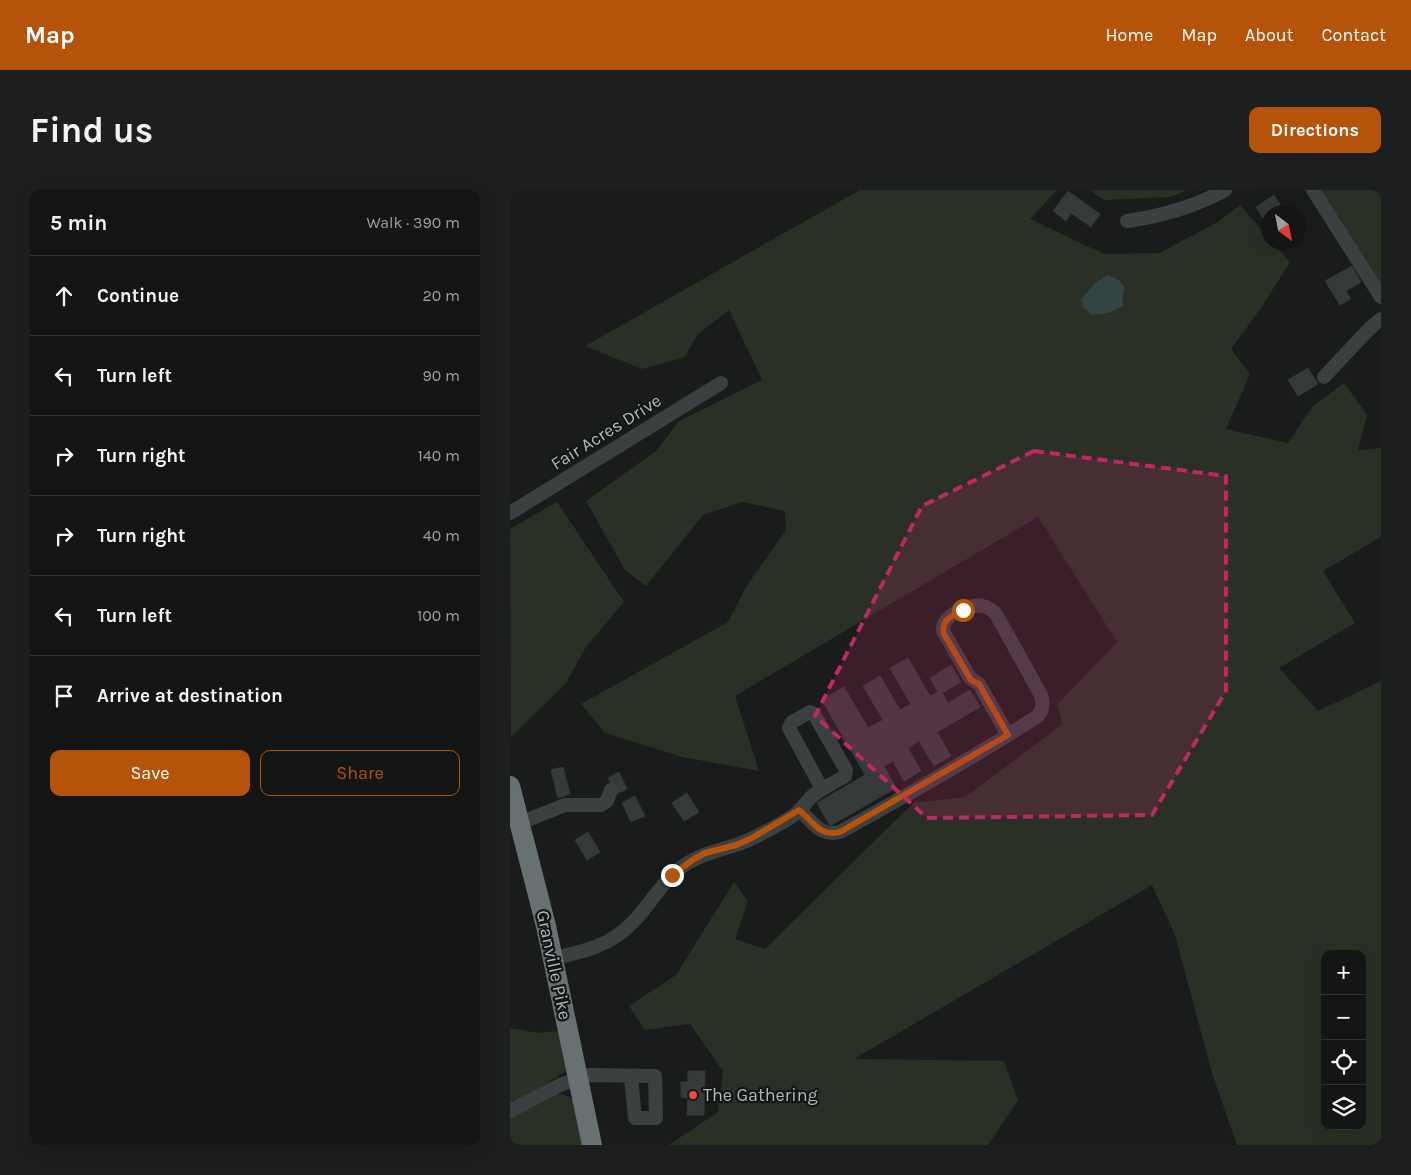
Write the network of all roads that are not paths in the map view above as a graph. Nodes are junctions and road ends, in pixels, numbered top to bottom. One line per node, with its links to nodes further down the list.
1 (1225, 190): 3 (street)
2 (1313, 190): 4 (street)
3 (1126, 221)
4 (1381, 298)
5 (1381, 318): 6 (street)
6 (1324, 377)
7 (721, 383): 8 (street, Fair Acres Drive)
8 (510, 512)
9 (1008, 735): 9 (street); 13 (street)
10 (510, 786): 14 (highway, Granville Pike)
11 (822, 789): 11 (street); 13 (street)
12 (611, 790): 14 (street)
13 (799, 810): 15 (street)
14 (520, 823): 15 (highway, Granville Pike)
15 (553, 958): 17 (highway, Granville Pike)
16 (631, 1077): 17 (street)
17 (578, 1078): 18 (street); 19 (highway, Granville Pike)
18 (510, 1111)
19 (592, 1145)

